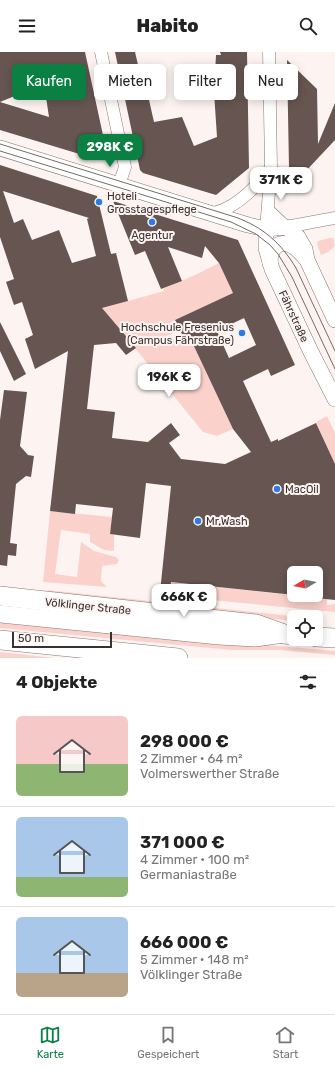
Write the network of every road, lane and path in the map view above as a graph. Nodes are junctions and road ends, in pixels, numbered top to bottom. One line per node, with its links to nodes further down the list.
1 (101, 52): 5 (street)
2 (269, 52): 4 (street)
3 (0, 148): 5 (street)
4 (271, 168): 6 (street); 7 (street)
5 (119, 185): 7 (street)
6 (268, 210): 9 (street); 10 (street)
7 (213, 213): 10 (street)
8 (335, 218): 9 (street)
9 (286, 227): 10 (street); 11 (street)
10 (266, 228): 12 (street, Fährstraße)
11 (307, 260): 12 (street); 13 (street)
12 (270, 264): 14 (street, Fährstraße)
13 (335, 320)
14 (335, 399)
15 (0, 596): 17 (main road, Völklinger Straße)
16 (0, 614): 18 (main road)
17 (287, 633)
18 (287, 634)
19 (323, 637): 20 (main road)
20 (335, 638)
21 (0, 640): 22 (main road)
22 (178, 658)

